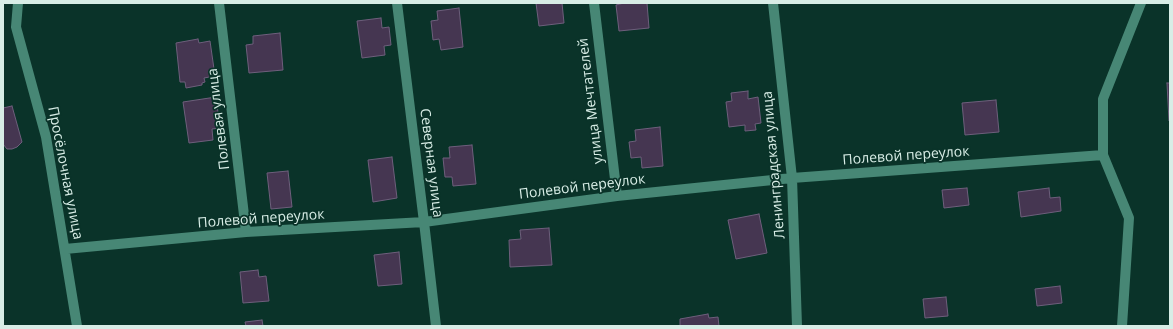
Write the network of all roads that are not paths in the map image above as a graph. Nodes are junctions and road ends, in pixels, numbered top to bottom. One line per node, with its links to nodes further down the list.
1 (18, 3): 12 (street, Просёлочная улица)
2 (219, 3): 11 (street, Полевая улица)
3 (397, 3): 10 (street, Северная улица)
4 (594, 3): 9 (street, улица Мечтателей)
5 (773, 3): 8 (street, Ленинградская улица)
6 (1141, 3): 7 (street)
7 (1103, 155): 8 (street, Полевой переулок); 16 (street)
8 (792, 178): 9 (street, Полевой переулок); 15 (street, Ленинградская улица)
9 (617, 196): 10 (street, Полевой переулок)
10 (424, 222): 11 (street, Полевой переулок); 14 (street, Северная улица)
11 (246, 232): 12 (street, Полевой переулок)
12 (65, 250): 13 (street, Просёлочная улица)
13 (77, 326)
14 (436, 326)
15 (797, 326)
16 (1122, 326)

